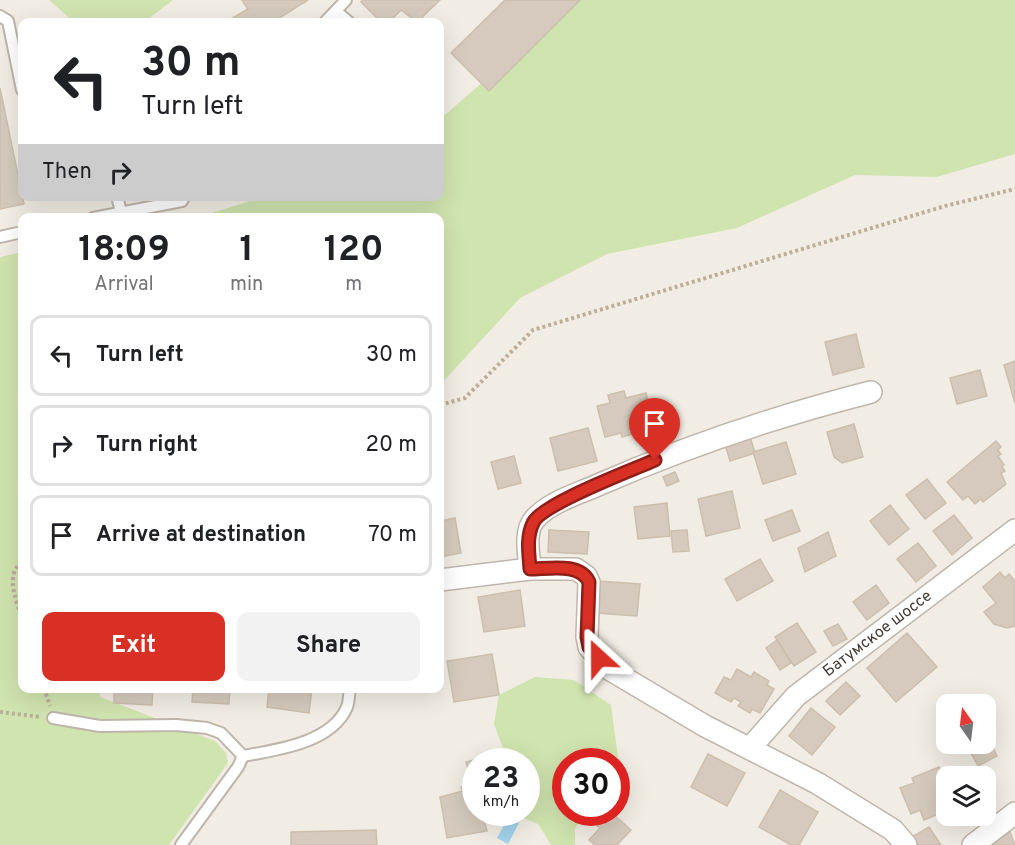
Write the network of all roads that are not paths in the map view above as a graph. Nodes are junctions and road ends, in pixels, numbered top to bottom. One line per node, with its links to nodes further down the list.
1 (346, 0): 2 (lane)
2 (336, 10): 4 (lane); 5 (lane)
3 (0, 16): 6 (lane)
4 (329, 18)
5 (345, 18)
6 (18, 70)
7 (118, 201): 9 (lane)
8 (182, 201): 9 (lane)
9 (121, 212): 10 (lane)
10 (116, 213)
11 (18, 233): 12 (lane)
12 (0, 237)
13 (871, 392): 15 (street)
14 (1015, 530): 19 (street, Батумское шоссе)
15 (530, 569): 16 (street); 19 (street)
16 (444, 580)
17 (349, 693): 20 (lane)
18 (54, 718): 20 (lane)
19 (750, 748): 23 (street)
20 (243, 756): 22 (lane)
21 (1015, 813): 24 (street)
22 (181, 845)
23 (906, 845)
24 (973, 845)

